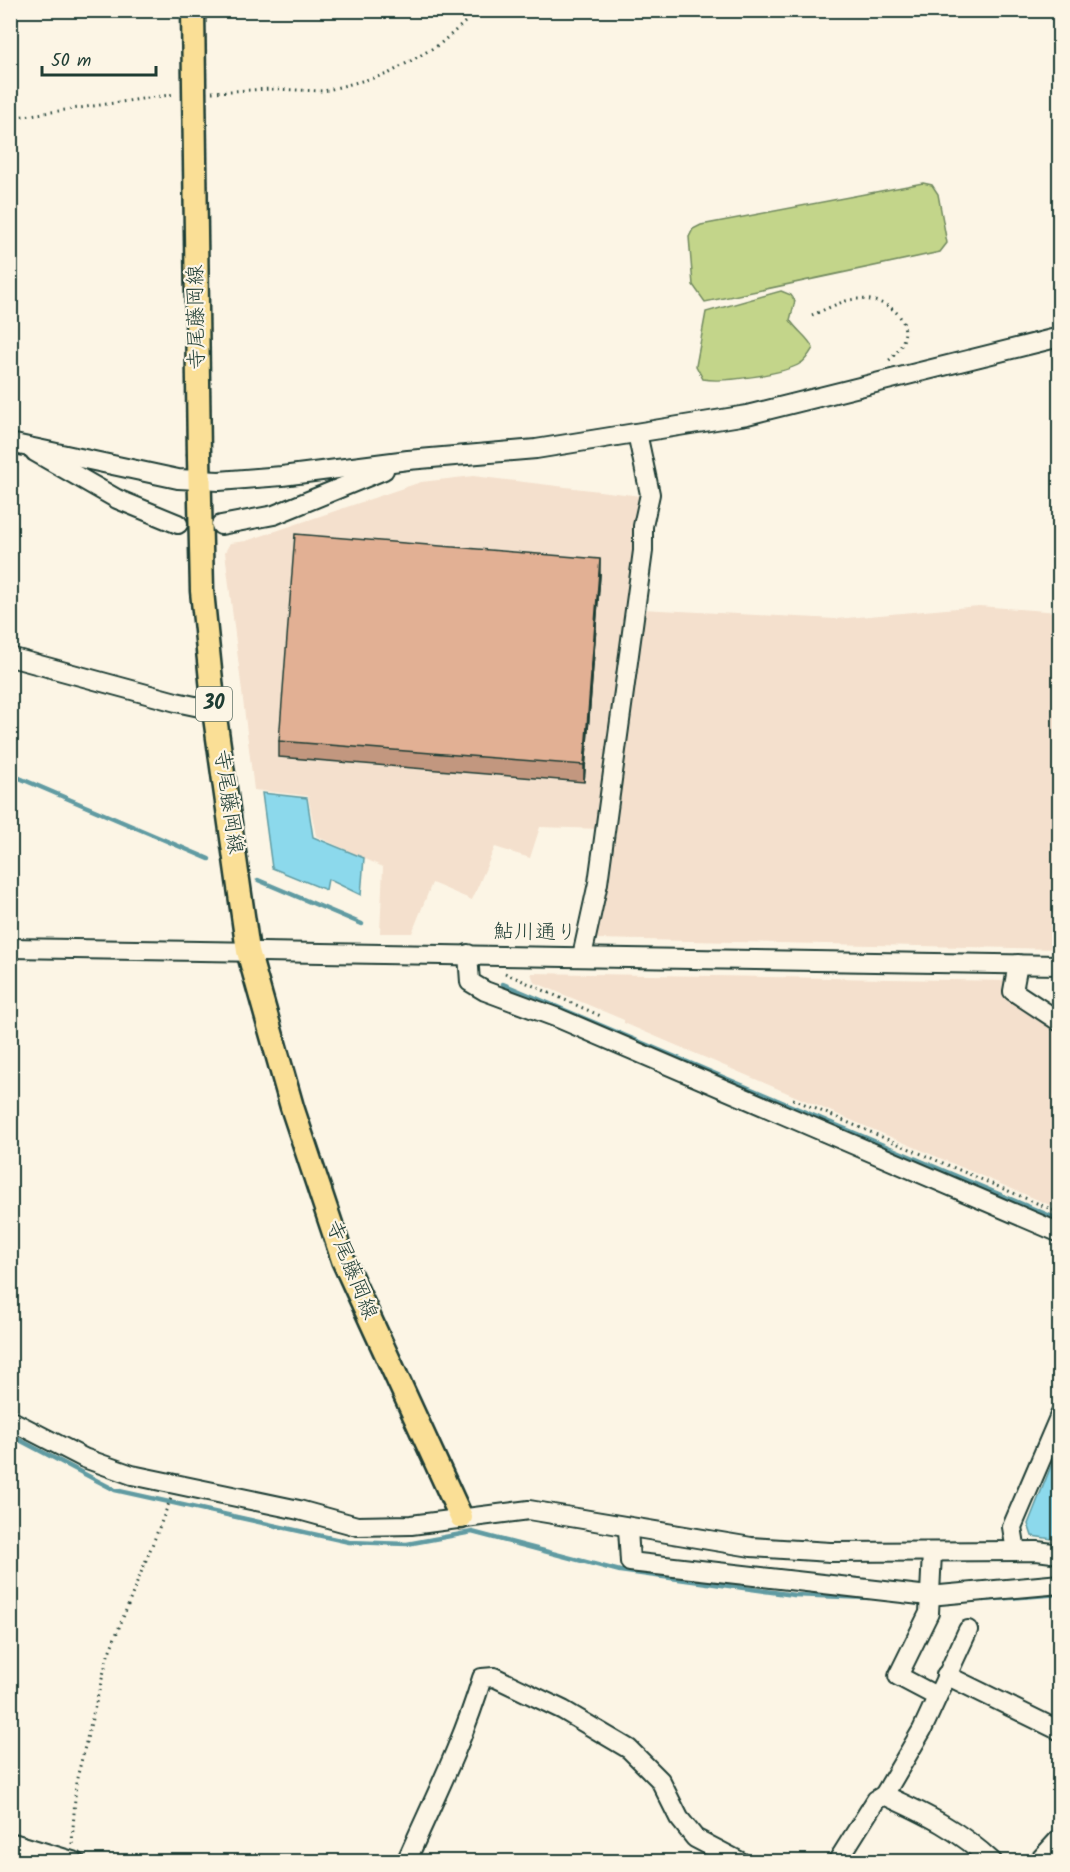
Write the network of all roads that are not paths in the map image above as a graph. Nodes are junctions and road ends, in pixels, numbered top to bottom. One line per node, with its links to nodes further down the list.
1 (193, 10): 6 (main road, 寺尾藤岡線 / 30, bridge)
2 (1059, 337): 3 (street)
3 (637, 433): 5 (street); 14 (street)
4 (10, 443): 6 (street); 7 (street)
5 (408, 460): 6 (street); 8 (street)
6 (199, 481): 10 (main road, 寺尾藤岡線 / 30)
7 (178, 524)
8 (221, 525)
9 (10, 657): 10 (street)
10 (214, 710): 12 (main road, 寺尾藤岡線 / 30)
11 (10, 948): 12 (street, 鮎川通り)
12 (248, 951): 13 (street, 鮎川通り); 21 (main road, 寺尾藤岡線)
13 (468, 954): 14 (street, 鮎川通り); 18 (street)
14 (582, 956): 15 (street, 鮎川通り)
15 (1018, 964): 16 (street, 鮎川通り); 17 (street)
16 (1059, 965)
17 (1059, 1022)
18 (1059, 1233)
19 (1059, 1415): 23 (street)
20 (10, 1420): 21 (street)
21 (461, 1517): 22 (street)
22 (628, 1528): 24 (street); 27 (street)
23 (1017, 1551): 24 (street); 25 (street)
24 (932, 1553): 27 (street)
25 (1059, 1554)
26 (1059, 1584): 27 (street)
27 (929, 1596): 30 (street)
28 (968, 1630): 29 (street)
29 (946, 1675): 30 (street); 31 (street)
30 (936, 1696): 32 (street)
31 (1059, 1731)
32 (884, 1795): 38 (street); 39 (street)
33 (1059, 1838): 40 (street)
34 (10, 1842): 35 (street)
35 (71, 1860)
36 (406, 1862): 37 (street)
37 (741, 1862)
38 (837, 1862)
39 (993, 1862)
40 (1038, 1862)

